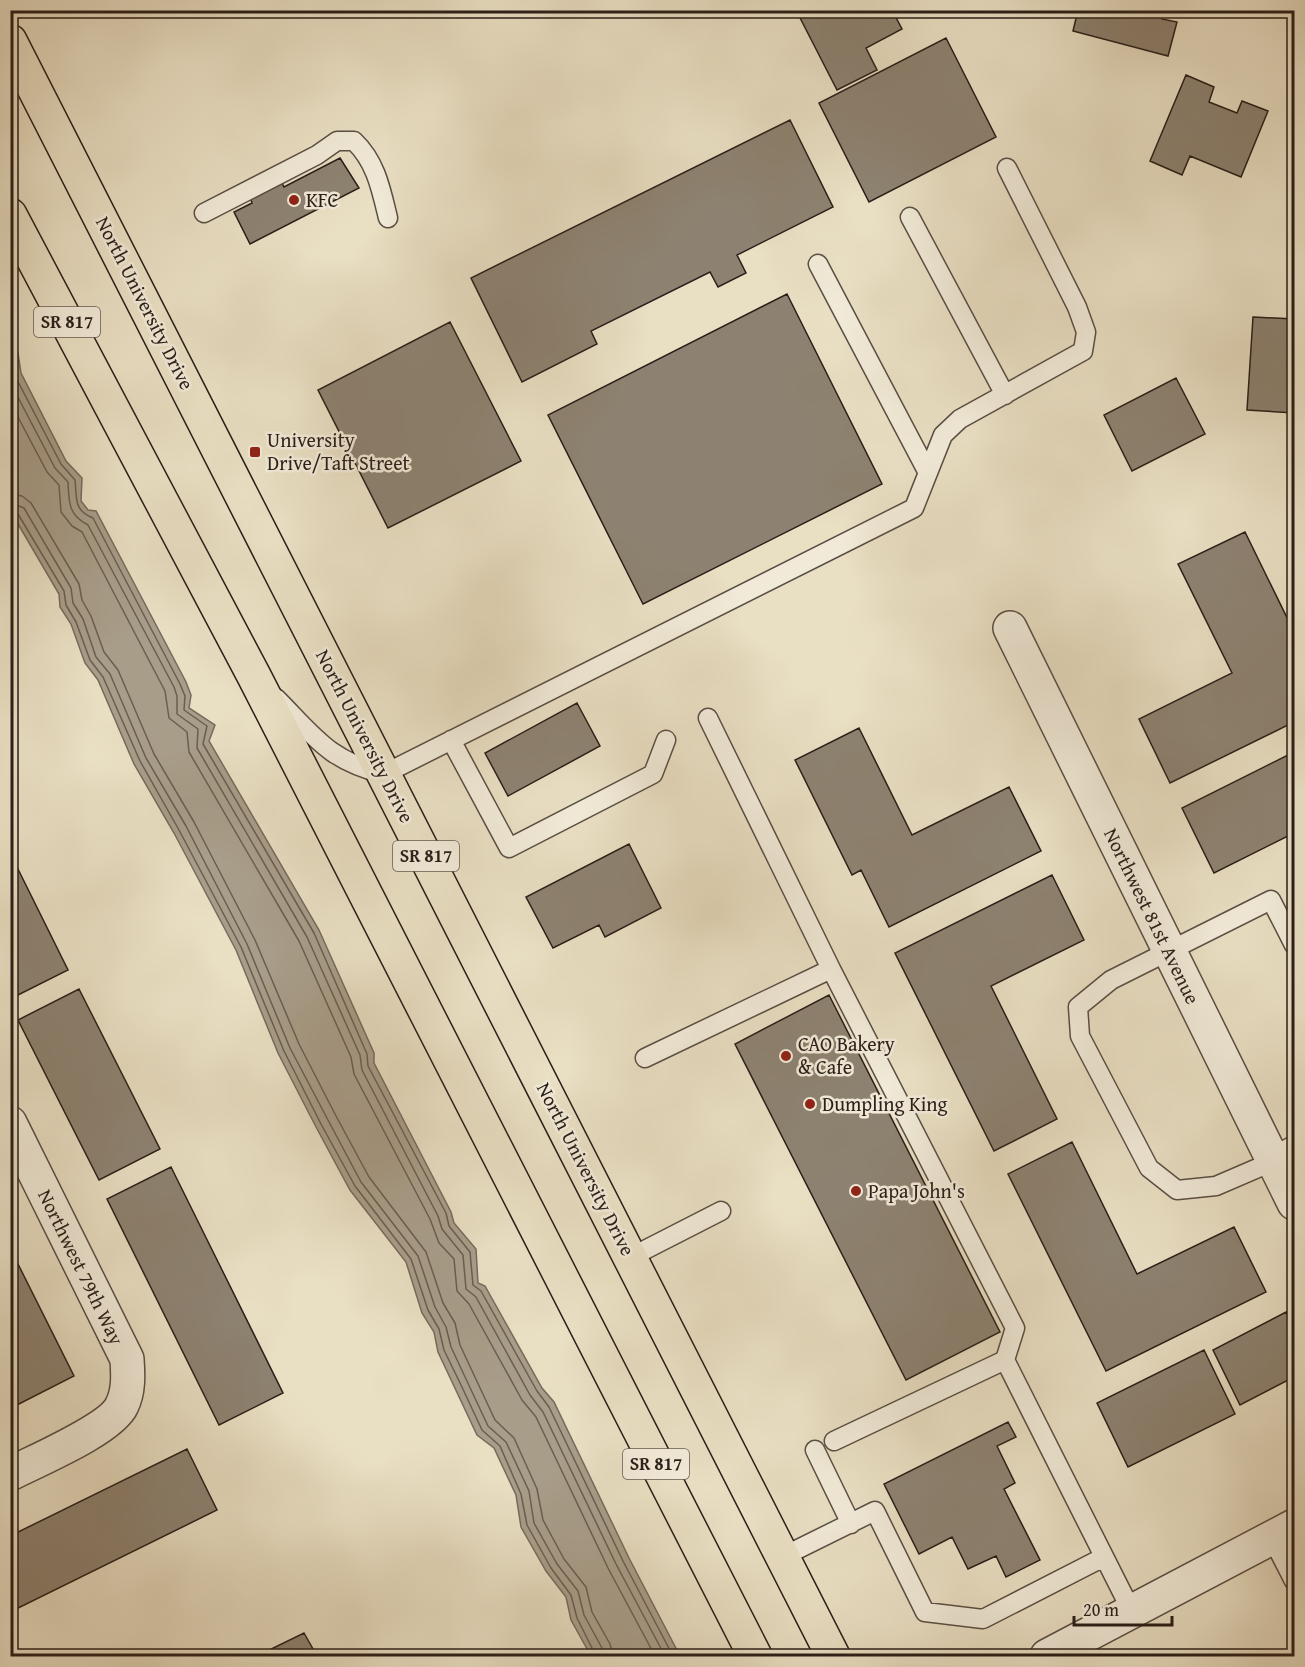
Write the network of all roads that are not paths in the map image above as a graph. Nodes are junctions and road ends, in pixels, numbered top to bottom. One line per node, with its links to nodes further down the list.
1 (10, 41): 15 (main road, North University Drive / SR 817)
2 (1007, 168): 8 (lane)
3 (204, 213): 5 (lane)
4 (910, 217): 8 (lane)
5 (388, 218)
6 (13, 226): 11 (main road, SR 817)
7 (818, 264): 9 (lane)
8 (1005, 395): 9 (lane)
9 (927, 471): 13 (lane)
10 (1010, 628): 17 (street, Northwest 81st Avenue)
11 (254, 676): 15 (lane); 35 (main road, SR 817)
12 (708, 718): 18 (lane)
13 (452, 740): 14 (lane); 15 (lane)
14 (666, 740)
15 (384, 774): 24 (main road, North University Drive / SR 817)
16 (1294, 945): 17 (lane)
17 (1169, 949): 21 (street, Northwest 81st Avenue); 21 (lane)
18 (831, 969): 19 (lane); 25 (lane)
19 (645, 1058)
20 (12, 1129): 28 (street, Northwest 79th Way)
21 (1280, 1154): 22 (street, Northwest 81st Avenue)
22 (1294, 1203)
23 (721, 1211): 24 (lane)
24 (631, 1257): 31 (main road, North University Drive / SR 817)
25 (1005, 1360): 26 (lane); 32 (lane)
26 (834, 1441)
27 (815, 1450): 29 (lane)
28 (10, 1474)
29 (851, 1524): 31 (lane); 32 (lane)
30 (1283, 1532): 33 (lane); 34 (street)
31 (782, 1557): 36 (main road, North University Drive / SR 817)
32 (1104, 1557): 34 (lane)
33 (1294, 1581)
34 (1132, 1612): 37 (street)
35 (755, 1656)
36 (833, 1656)
37 (1047, 1656)

